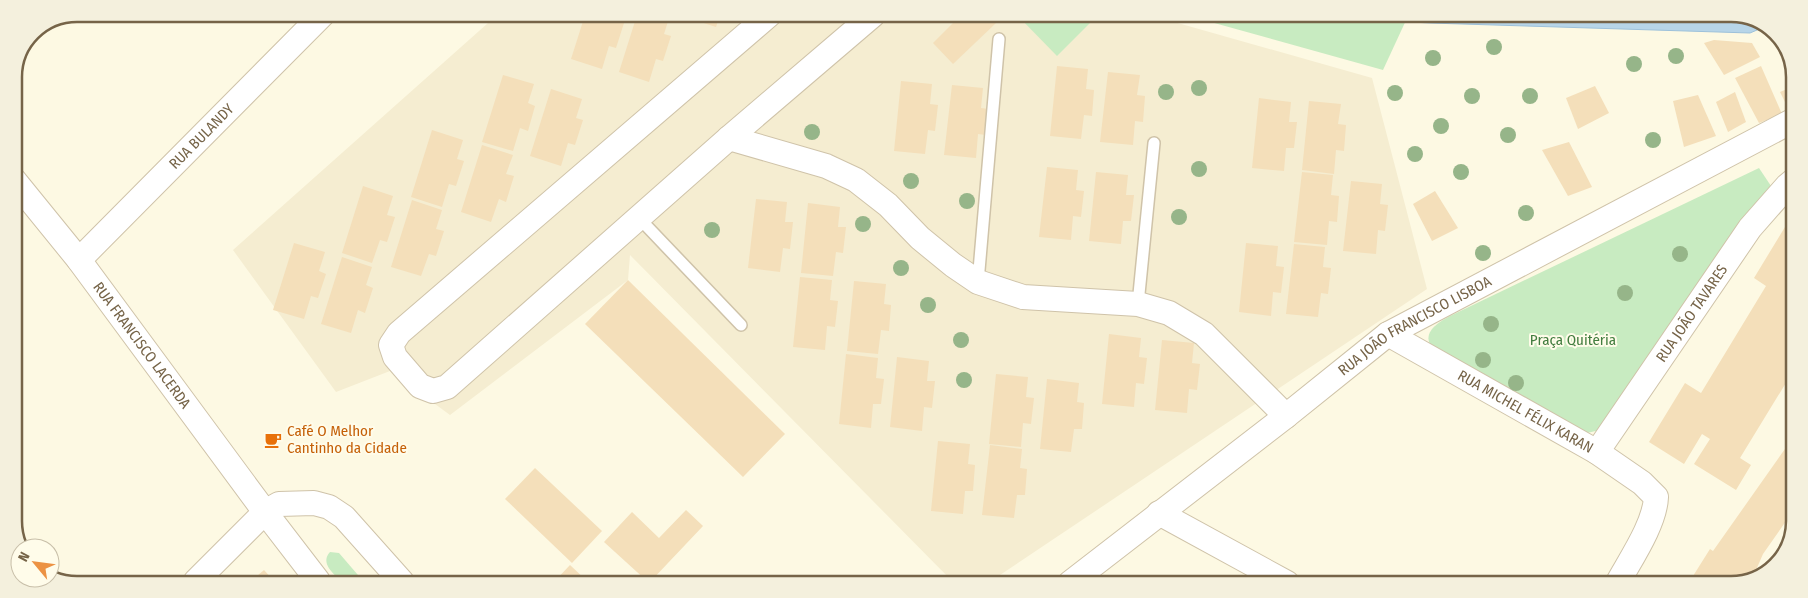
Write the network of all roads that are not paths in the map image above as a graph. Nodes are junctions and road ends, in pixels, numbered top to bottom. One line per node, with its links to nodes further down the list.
1 (315, 22): 11 (street, RUA BULANDY)
2 (761, 22): 10 (street)
3 (866, 22): 6 (street)
4 (999, 39): 12 (lane)
5 (1785, 125): 15 (street, RUA JOÃO FRANCISCO LISBOA)
6 (729, 138): 10 (street); 12 (street)
7 (1154, 143): 13 (lane)
8 (1785, 188): 17 (street, RUA JOÃO TAVARES)
9 (22, 190): 11 (street, RUA FRANCISCO LACERDA)
10 (639, 218): 14 (lane)
11 (79, 260): 18 (street, RUA FRANCISCO LACERDA)
12 (978, 282): 13 (street)
13 (1138, 304): 16 (street)
14 (741, 325)
15 (1388, 334): 16 (street, RUA JOÃO FRANCISCO LISBOA); 17 (street, RUA MICHEL FÉLIX KARAN)
16 (1286, 416): 19 (street, RUA JOÃO FRANCISCO LISBOA)
17 (1597, 452): 25 (street, RUA MICHEL FÉLIX KARAN)
18 (265, 512): 20 (street); 21 (street, RUA FRANCISCO LACERDA); 22 (street)
19 (1159, 513): 23 (street, RUA JOÃO FRANCISCO LISBOA); 24 (street)
20 (201, 576)
21 (313, 576)
22 (397, 576)
23 (1079, 576)
24 (1274, 576)
25 (1621, 576)

